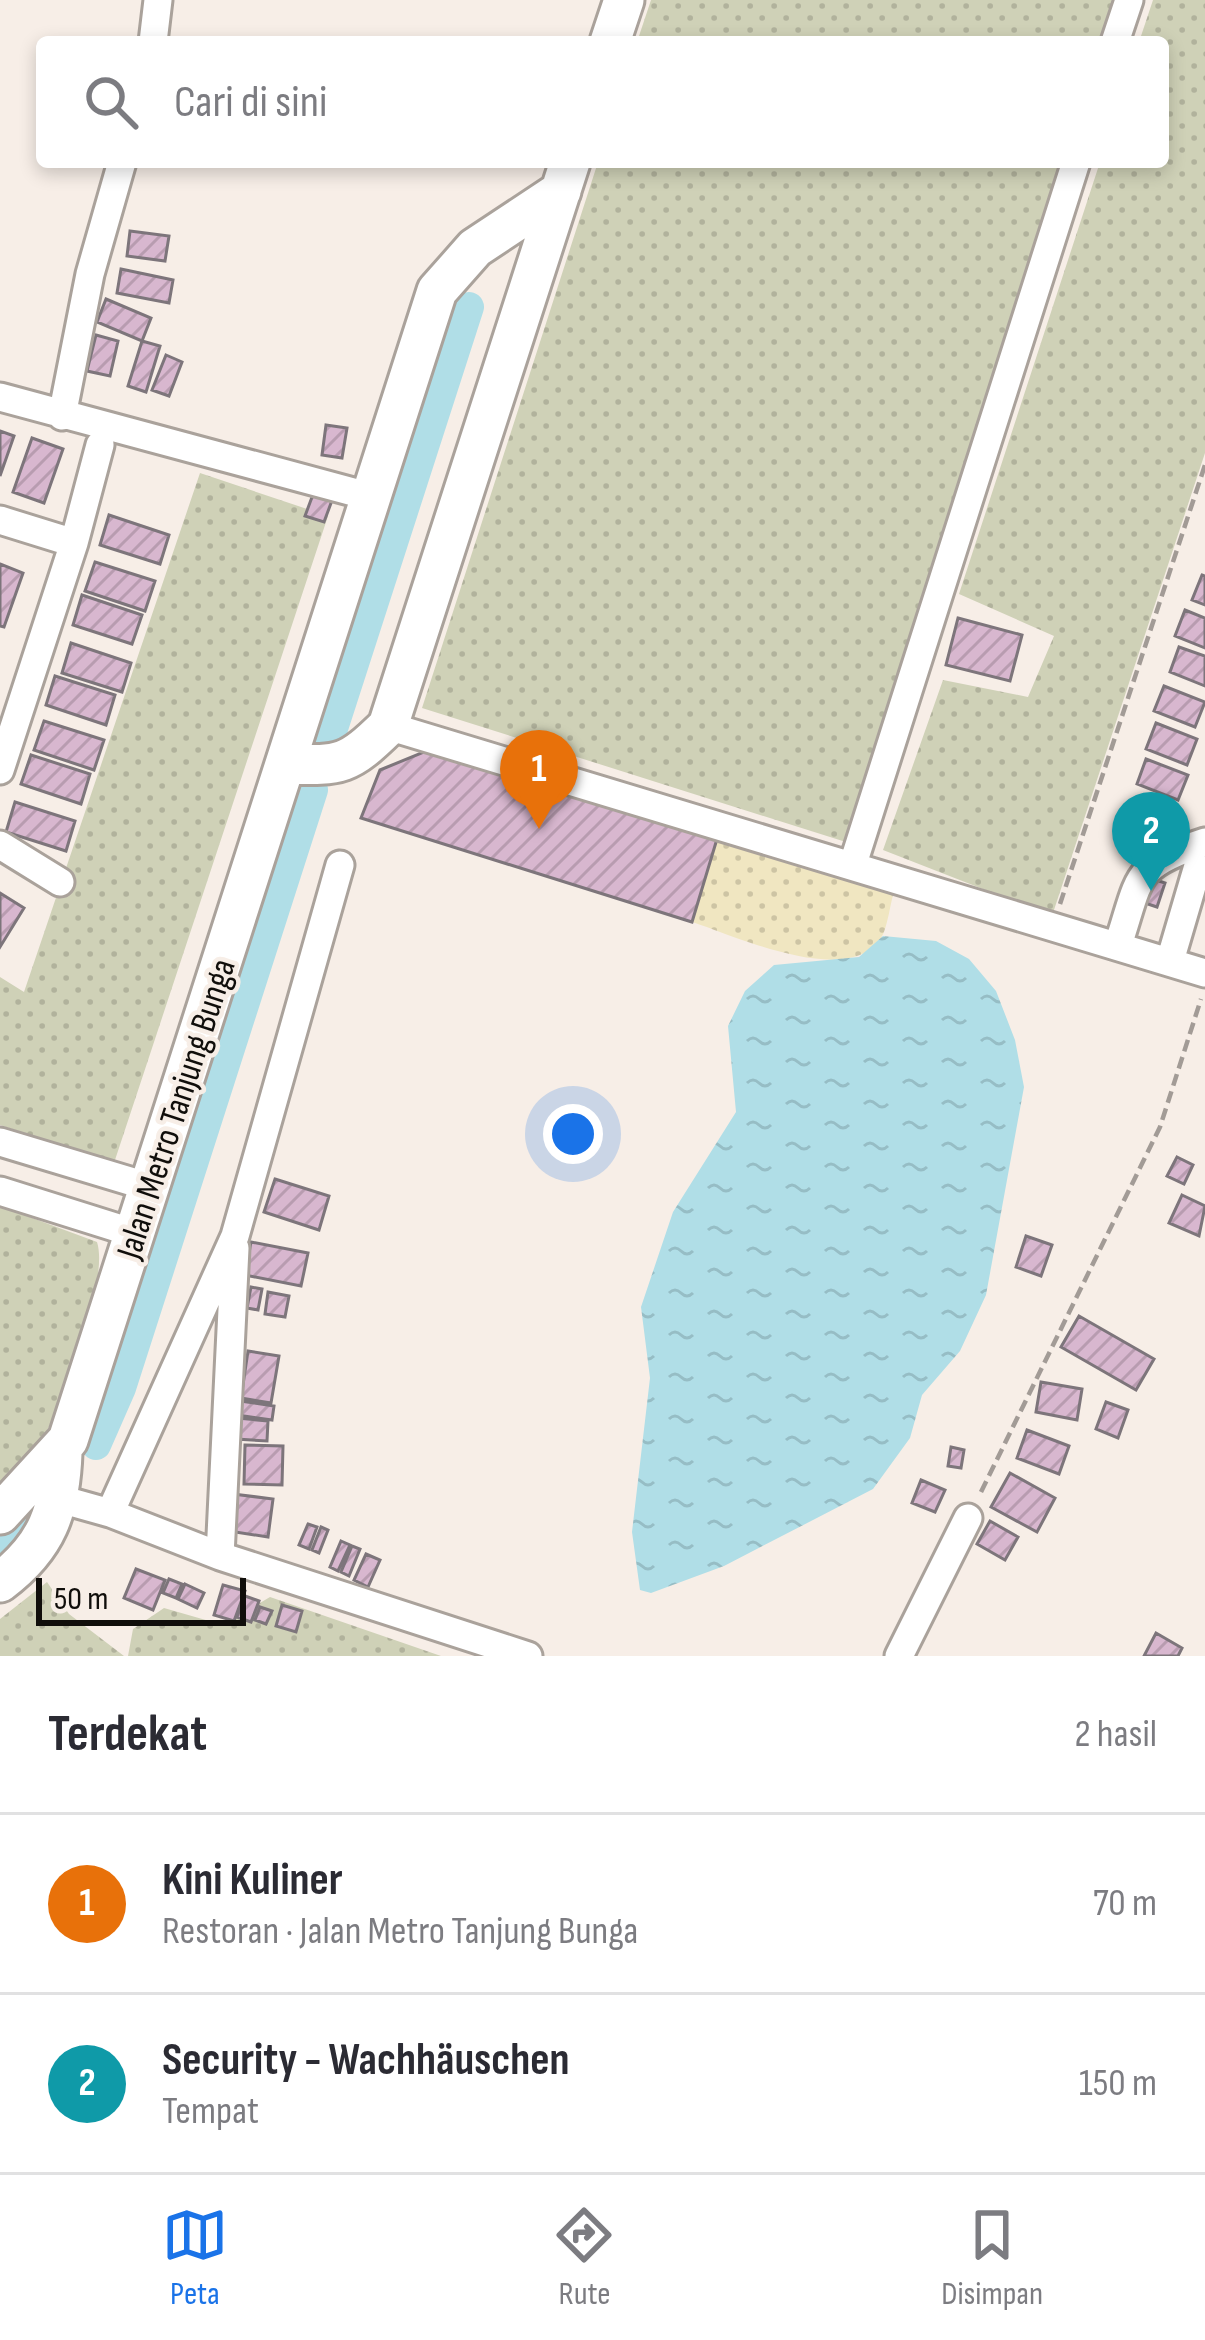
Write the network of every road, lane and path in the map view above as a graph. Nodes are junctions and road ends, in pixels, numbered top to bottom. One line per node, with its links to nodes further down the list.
1 (158, 0): 4 (street)
2 (1129, 0): 6 (street)
3 (623, 1): 5 (main road)
4 (153, 36)
5 (612, 36)
6 (1117, 36)
7 (120, 168): 11 (street)
8 (1074, 168): 23 (street)
9 (565, 176): 14 (main road, Jalan Metro Tanjung Bunga); 17 (main road, Jalan Metro Tanjung Bunga)
10 (0, 397): 11 (street)
11 (62, 416): 14 (street)
12 (100, 446): 16 (street)
13 (1205, 465): 26 (path)
14 (368, 496): 19 (main road, Jalan Metro Tanjung Bunga)
15 (0, 520): 16 (street)
16 (74, 543): 18 (street)
17 (388, 726): 19 (main road); 23 (street)
18 (6, 732): 20 (street)
19 (286, 764): 32 (main road, Jalan Metro Tanjung Bunga)
20 (0, 770)
21 (1205, 842): 27 (street); 28 (street)
22 (0, 844): 25 (street)
23 (853, 864): 26 (street)
24 (340, 865): 35 (street)
25 (60, 882)
26 (1052, 926): 27 (street)
27 (1118, 945): 28 (street)
28 (1170, 961): 29 (street)
29 (1205, 973)
30 (1205, 987): 40 (path)
31 (0, 1142): 32 (street)
32 (153, 1188): 34 (main road, Jalan Metro Tanjung Bunga)
33 (0, 1191): 34 (street)
34 (137, 1234): 36 (main road, Jalan Metro Tanjung Bunga)
35 (236, 1236): 38 (street); 41 (street)
36 (62, 1453): 37 (main road, Jalan Metro Tanjung Bunga); 39 (main road, Jalan Metro Tanjung Bunga)
37 (60, 1499): 38 (street); 42 (main road, Jalan Metro Tanjung Bunga)
38 (110, 1513): 41 (street)
39 (0, 1514)
40 (968, 1518): 44 (street)
41 (220, 1556): 43 (street)
42 (0, 1582)
43 (528, 1656)
44 (899, 1656)

